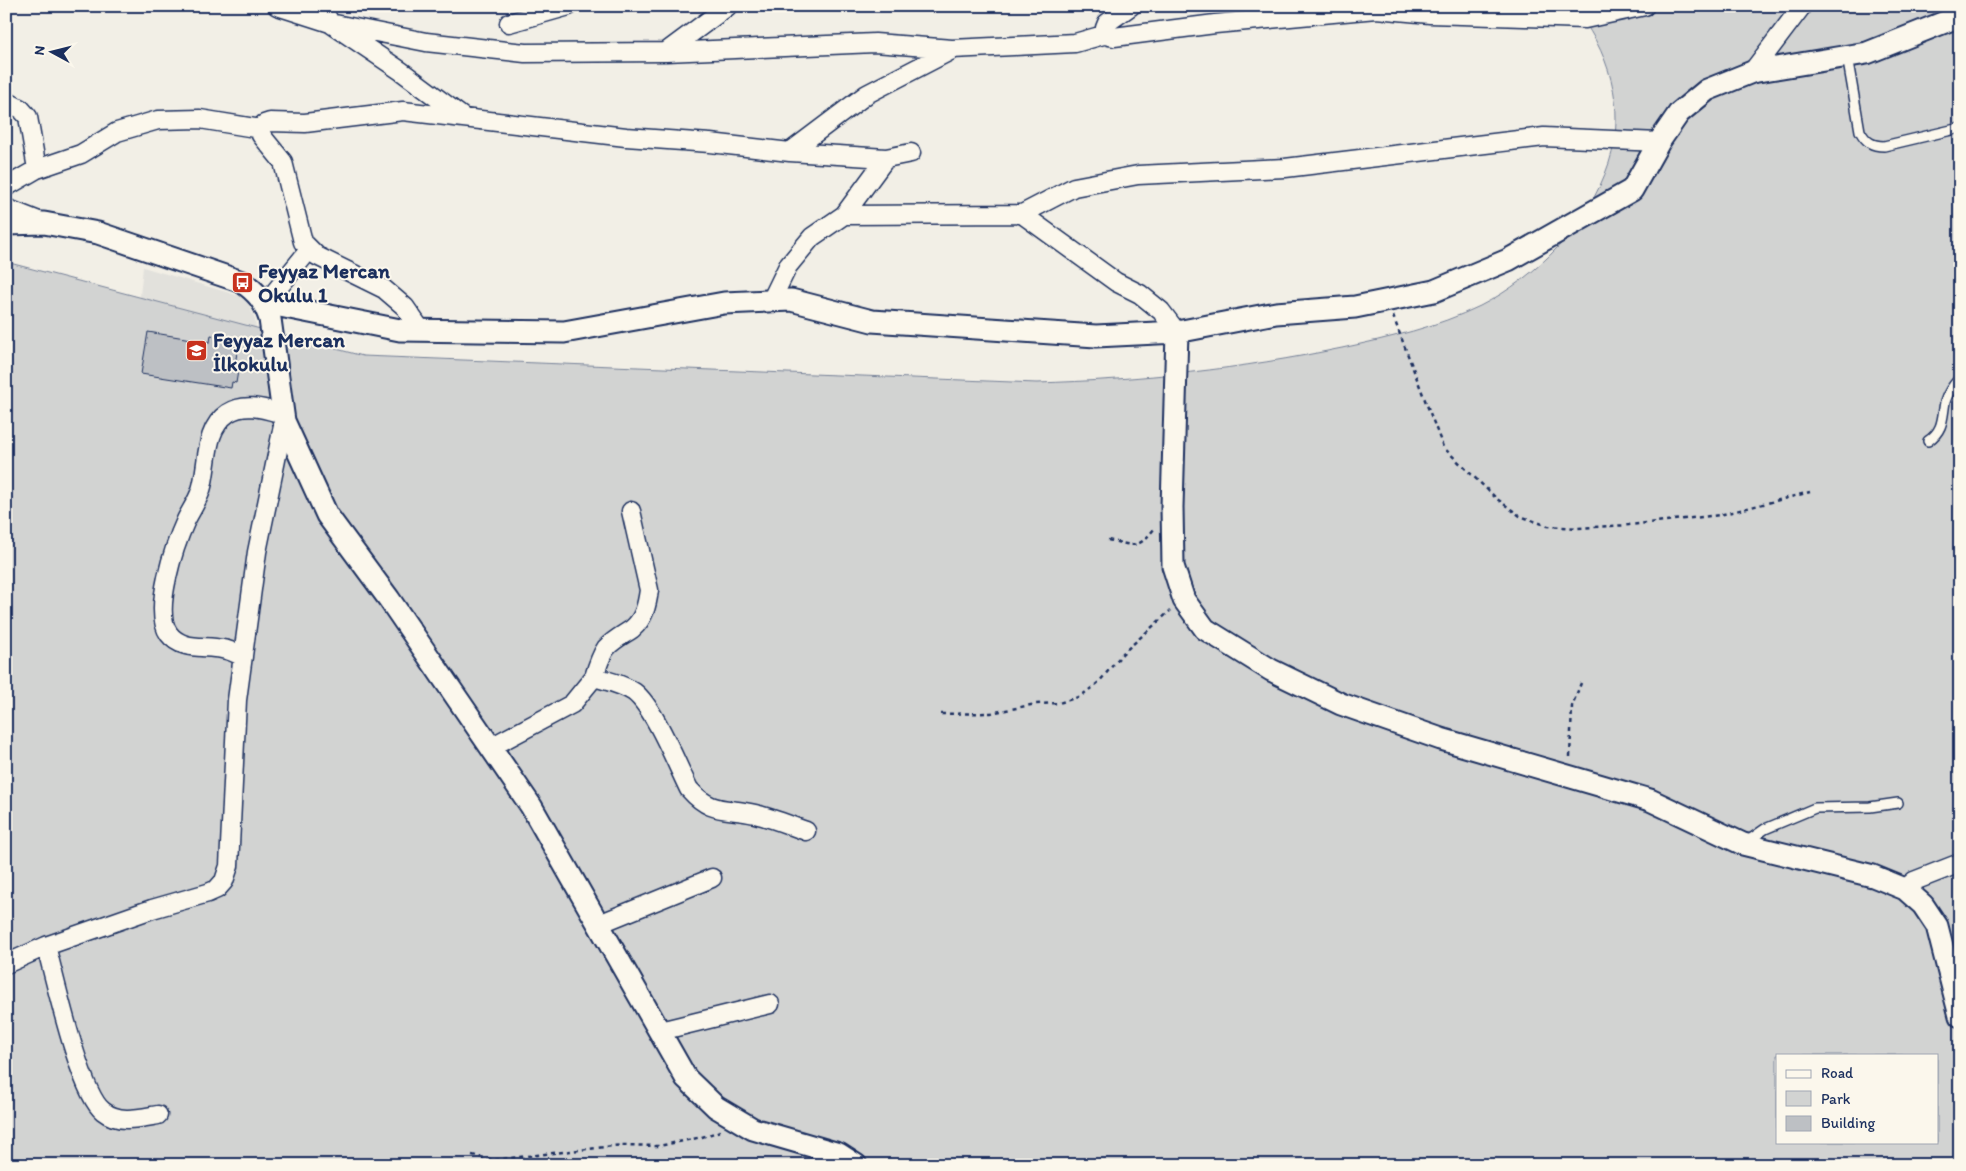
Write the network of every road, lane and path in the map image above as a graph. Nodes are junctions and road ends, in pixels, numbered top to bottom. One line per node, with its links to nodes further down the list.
1 (277, 6): 9 (street)
2 (322, 6): 9 (street)
3 (569, 6): 10 (street)
4 (728, 6): 13 (street)
5 (1131, 6): 11 (street)
6 (1645, 6): 11 (street)
7 (1802, 6): 15 (street)
8 (1960, 16): 14 (street)
9 (330, 23): 13 (street); 17 (street)
10 (509, 23)
11 (1107, 34): 12 (street)
12 (952, 49): 13 (street); 21 (street)
13 (666, 52)
14 (1847, 56): 15 (street); 18 (lane)
15 (1752, 72): 20 (street)
16 (6, 100): 24 (street)
17 (466, 119): 19 (street); 21 (street)
18 (1960, 128)
19 (261, 129): 24 (street); 31 (street)
20 (1659, 142): 27 (street); 32 (street)
21 (790, 152): 23 (street)
22 (911, 153): 23 (street)
23 (886, 158): 28 (street)
24 (37, 169): 25 (street)
25 (6, 186)
26 (6, 208): 29 (street)
27 (1022, 214): 28 (street); 36 (street)
28 (844, 215): 33 (street)
29 (44, 223): 30 (street); 34 (street)
30 (6, 224)
31 (309, 250): 34 (street); 35 (street)
32 (1387, 300): 36 (street); 40 (path)
33 (771, 301): 35 (street); 36 (street)
34 (265, 303): 35 (street); 38 (street)
35 (421, 330)
36 (1177, 332): 41 (street)
37 (1960, 378): 39 (lane)
38 (283, 417): 45 (street); 45 (street); 49 (street)
39 (1928, 441)
40 (1810, 492)
41 (1172, 507): 43 (path); 44 (street)
42 (632, 511): 46 (street)
43 (1108, 540)
44 (1184, 600): 48 (path); 50 (street)
45 (243, 658): 58 (street)
46 (594, 678): 49 (street); 52 (street)
47 (1581, 683): 50 (path)
48 (941, 714)
49 (491, 748): 57 (street)
50 (1563, 775): 53 (street)
51 (1898, 803): 53 (lane)
52 (806, 831)
53 (1744, 844): 56 (street)
54 (1960, 863): 56 (street)
55 (712, 878): 57 (street)
56 (1905, 889): 60 (street)
57 (599, 924): 63 (street)
58 (46, 946): 59 (street); 64 (street)
59 (6, 964)
60 (1957, 992): 62 (street)
61 (770, 1004): 63 (street)
62 (1960, 1016)
63 (660, 1031): 65 (street)
64 (158, 1115)
65 (743, 1123): 66 (path); 67 (street)
66 (472, 1155)
67 (856, 1165)

